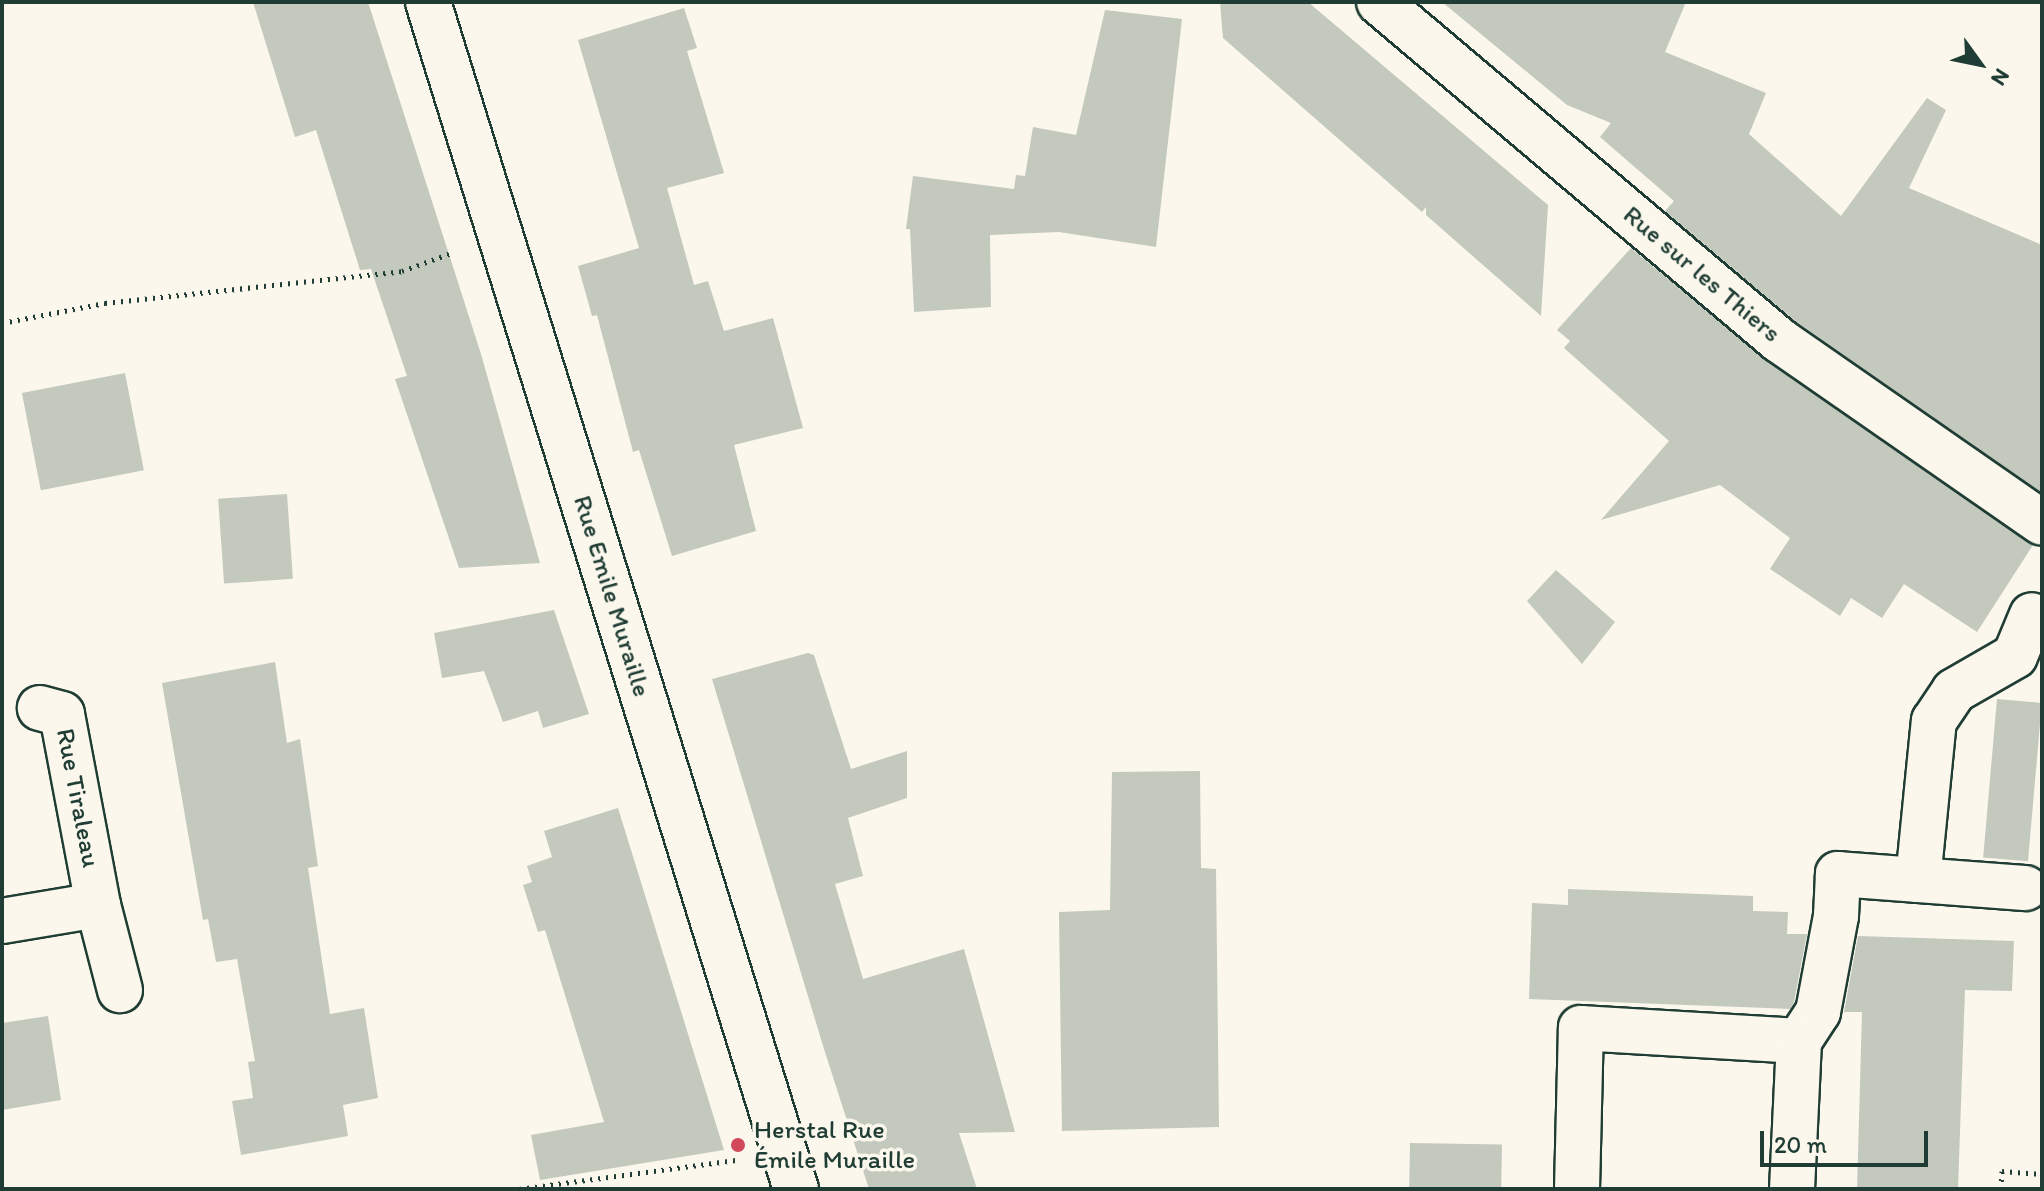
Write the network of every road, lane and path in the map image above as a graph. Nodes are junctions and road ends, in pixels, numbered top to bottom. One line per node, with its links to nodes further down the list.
1 (428, 2): 3 (street, Rue Emile Muraille)
2 (1379, 2): 5 (street, Rue sur les Thiers)
3 (500, 235): 4 (path); 14 (street, Rue Emile Muraille)
4 (2, 323)
5 (2042, 523)
6 (2032, 615): 8 (street)
7 (40, 708): 10 (street, Rue Tiraleau)
8 (1918, 880): 9 (street); 13 (street)
9 (2025, 888)
10 (98, 905): 11 (street, Rue Tiraleau); 12 (street, Rue Tiraleau)
11 (2, 921)
12 (120, 990)
13 (1799, 1041): 17 (street); 18 (street)
14 (790, 1171): 16 (path)
15 (2042, 1174): 19 (path)
16 (519, 1189)
17 (1577, 1189)
18 (1792, 1189)
19 (2001, 1189)

